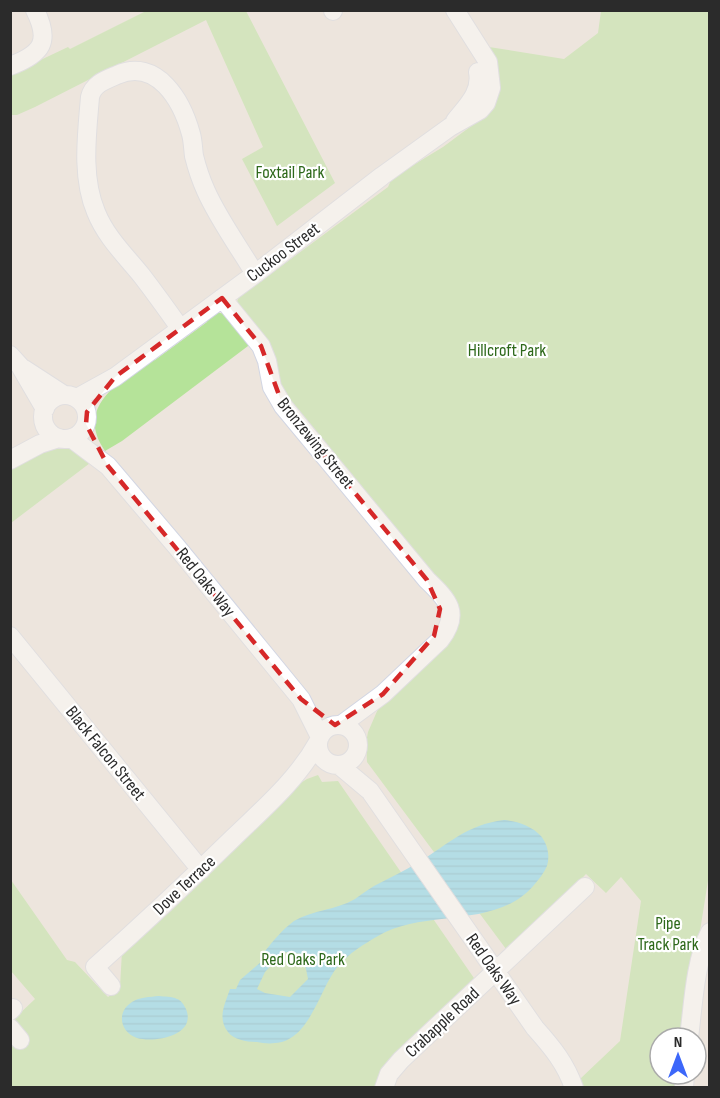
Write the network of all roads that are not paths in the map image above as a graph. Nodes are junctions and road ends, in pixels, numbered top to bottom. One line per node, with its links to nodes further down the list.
1 (35, 10): 3 (street)
2 (455, 10): 4 (street, Cuckoo Street)
3 (10, 66)
4 (255, 274): 5 (street, Cuckoo Street); 6 (street)
5 (222, 298): 6 (street, Cuckoo Street); 14 (street, Bronzewing Street)
6 (180, 328): 8 (street, Cuckoo Street)
7 (15, 361): 8 (street); 9 (street)
8 (78, 407): 9 (street); 10 (street); 12 (street, Red Oaks Way)
9 (44, 413): 10 (street); 11 (street)
10 (65, 438): 11 (street); 12 (street, Red Oaks Way)
11 (11, 459)
12 (108, 466): 15 (street, Red Oaks Way)
13 (10, 636): 22 (street, Black Falcon Street)
14 (383, 694): 16 (street); 18 (street)
15 (301, 699): 16 (street, Red Oaks Way); 17 (street, Red Oaks Way)
16 (338, 725): 17 (street); 18 (street)
17 (319, 739): 19 (street); 20 (street, Dove Terrace)
18 (357, 746): 19 (street); 21 (street, Red Oaks Way)
19 (334, 763): 20 (street, Dove Terrace); 21 (street, Red Oaks Way)
20 (288, 784): 22 (street, Dove Terrace)
21 (370, 791): 25 (street, Red Oaks Way)
22 (201, 870): 26 (street, Dove Terrace)
23 (585, 887): 25 (street, Crabapple Road)
24 (710, 932): 27 (street)
25 (495, 970): 28 (street, Red Oaks Way); 29 (street, Crabapple Road)
26 (111, 986)
27 (691, 1026)
28 (535, 1028): 30 (street, Red Oaks Way); 31 (street, Red Oaks Way)
29 (384, 1088)
30 (565, 1088)
31 (574, 1088)

